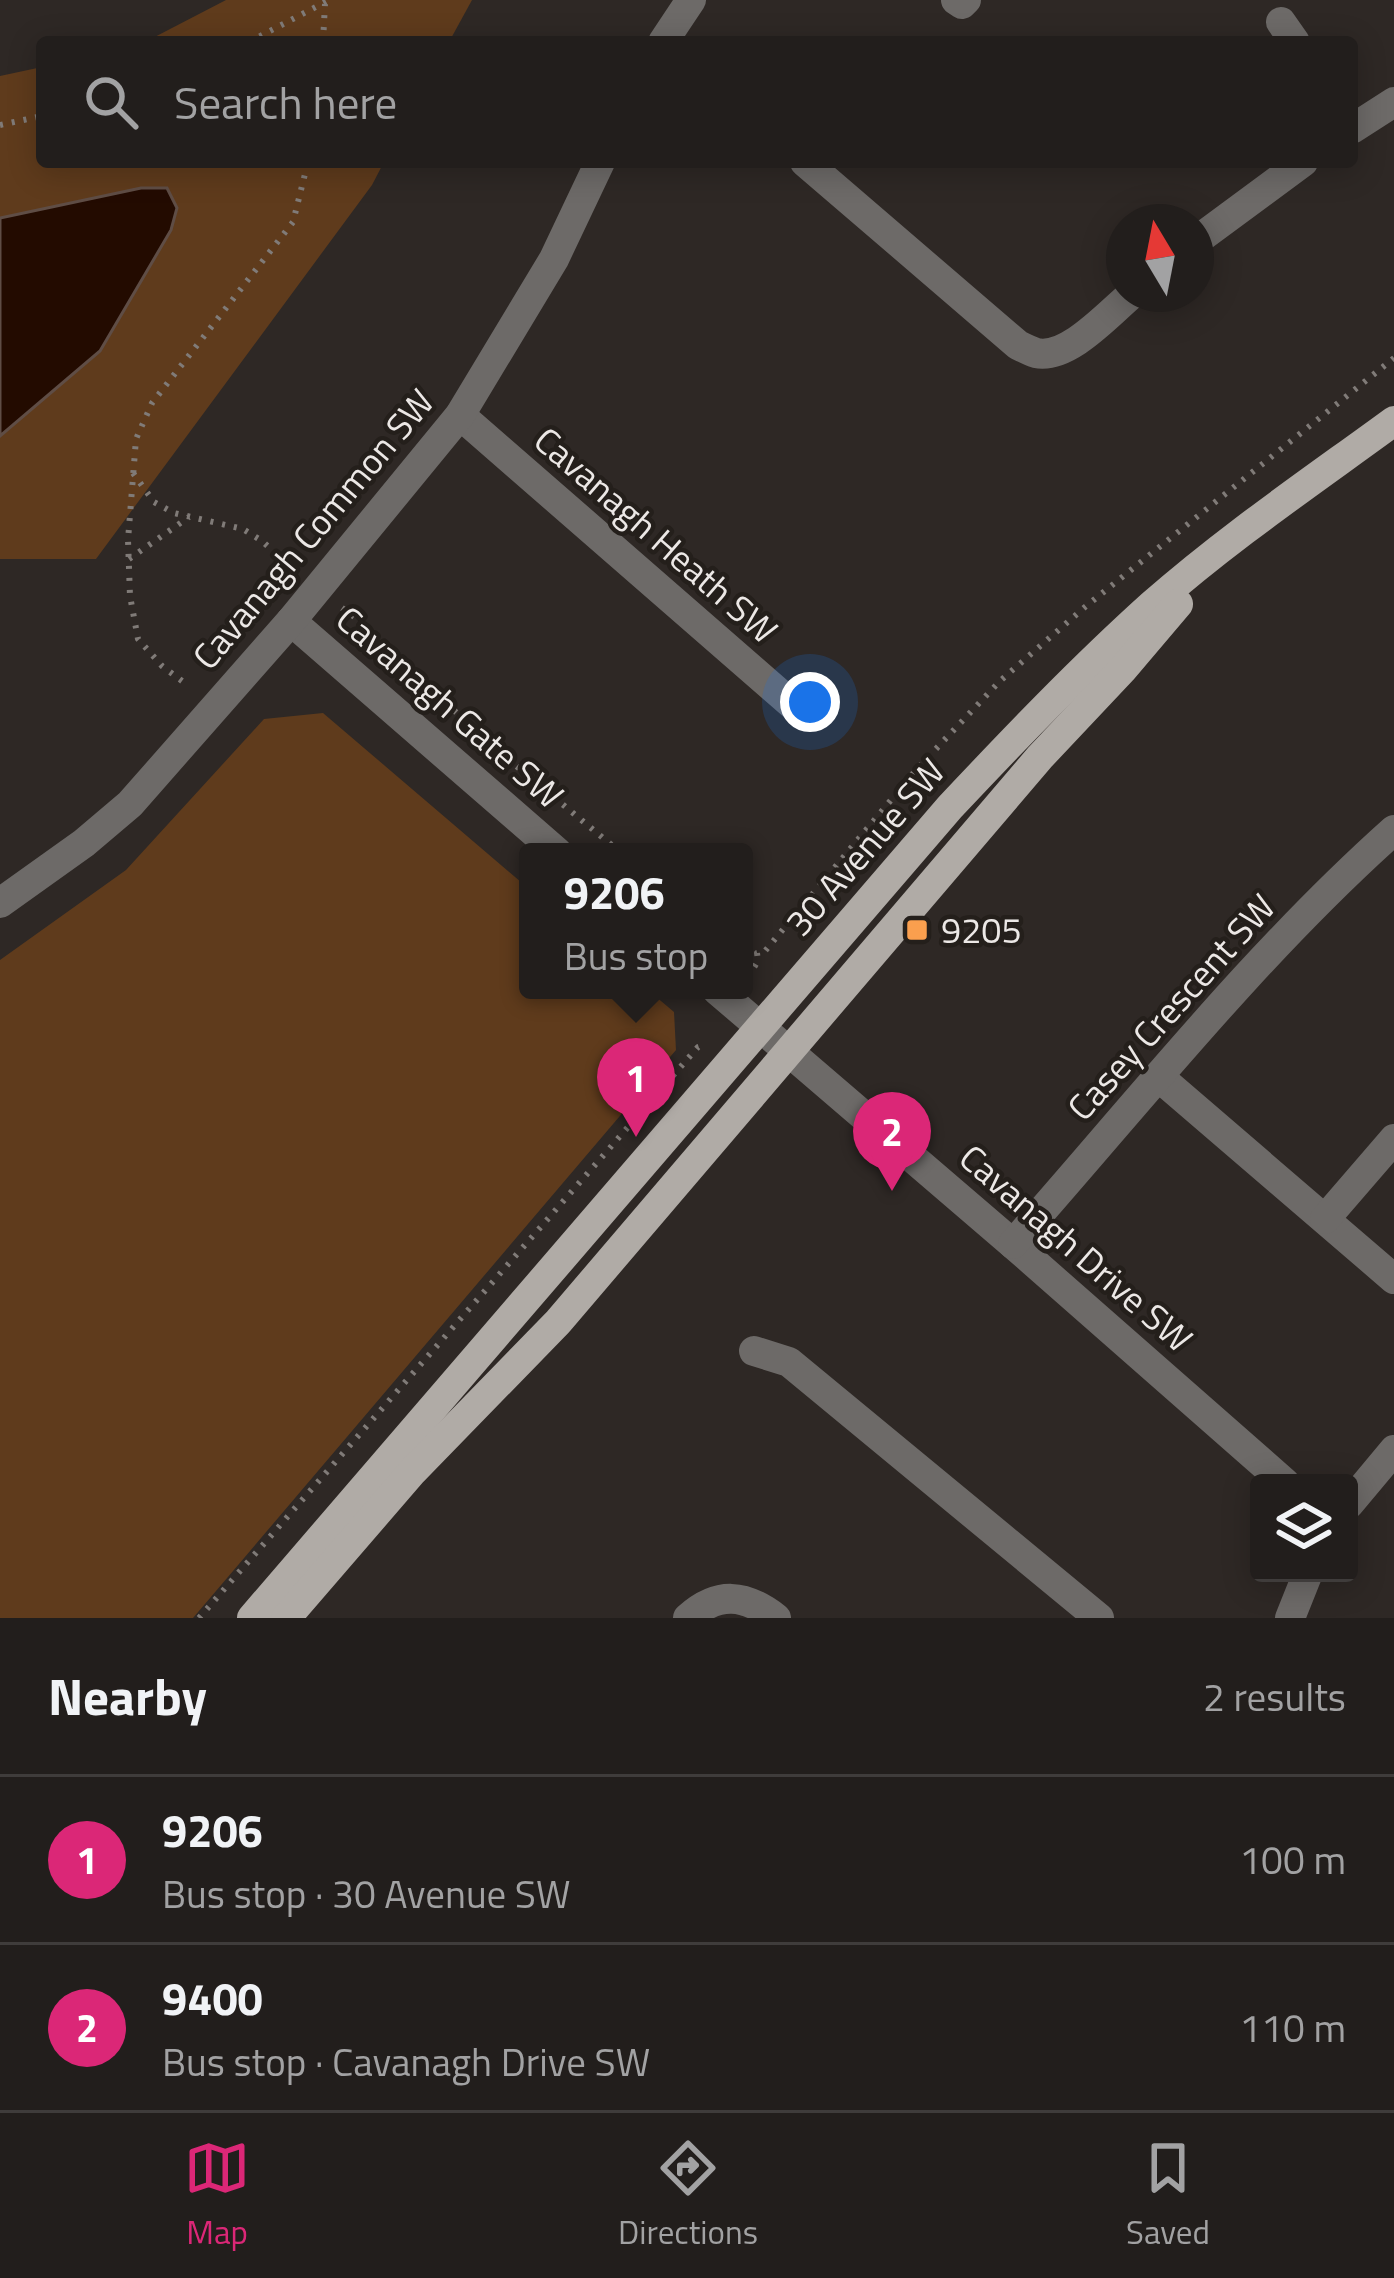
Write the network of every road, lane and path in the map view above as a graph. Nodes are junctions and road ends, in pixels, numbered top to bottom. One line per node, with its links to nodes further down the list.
1 (691, 0): 7 (street)
2 (956, 0): 3 (street)
3 (966, 0)
4 (327, 2): 5 (path); 6 (path)
5 (261, 36)
6 (323, 36)
7 (668, 36)
8 (1394, 102): 10 (street)
9 (36, 117): 11 (path)
10 (1358, 123)
11 (0, 125)
12 (306, 168): 21 (path)
13 (597, 168): 19 (street, Cavanagh Common SW)
14 (812, 168): 17 (street)
15 (1295, 168): 16 (street)
16 (1214, 228)
17 (1111, 312)
18 (1394, 358): 35 (path)
19 (460, 415): 27 (street, Cavanagh Common SW); 29 (street, Cavanagh Heath SW)
20 (1394, 421): 23 (main road, 30 Avenue SW)
21 (134, 473): 22 (path); 24 (path)
22 (189, 517): 24 (path); 25 (path)
23 (1236, 536): 39 (main road, 30 Avenue SW); 41 (main road, 30 Avenue SW)
24 (129, 559): 28 (path)
25 (292, 568)
26 (356, 618): 32 (path)
27 (291, 621): 31 (street, Cavanagh Gate SW); 34 (street, Cavanagh Common SW)
28 (182, 681)
29 (802, 712)
30 (1394, 830): 42 (street, Casey Crescent SW)
31 (547, 843)
32 (609, 843)
33 (0, 866): 34 (street, Cavanagh Common SW)
34 (9, 898)
35 (757, 953): 36 (path); 37 (path)
36 (753, 954)
37 (753, 970)
38 (727, 999): 39 (street)
39 (760, 1027): 41 (street, Cavanagh Drive SW); 53 (main road, 30 Avenue SW)
40 (706, 1044): 52 (path)
41 (787, 1051): 45 (street, Cavanagh Drive SW); 54 (main road, 30 Avenue SW)
42 (1159, 1077): 44 (street); 45 (street, Casey Crescent SW)
43 (1394, 1138): 44 (street)
44 (1324, 1219): 46 (street)
45 (1013, 1244): 49 (street, Cavanagh Drive SW)
46 (1394, 1280)
47 (754, 1351): 57 (street)
48 (1394, 1450): 50 (street)
49 (1275, 1474)
50 (1358, 1493)
51 (1304, 1582): 58 (street)
52 (199, 1618)
53 (252, 1618)
54 (286, 1618)
55 (688, 1618): 56 (street)
56 (776, 1618)
57 (1100, 1618)
58 (1289, 1618)

